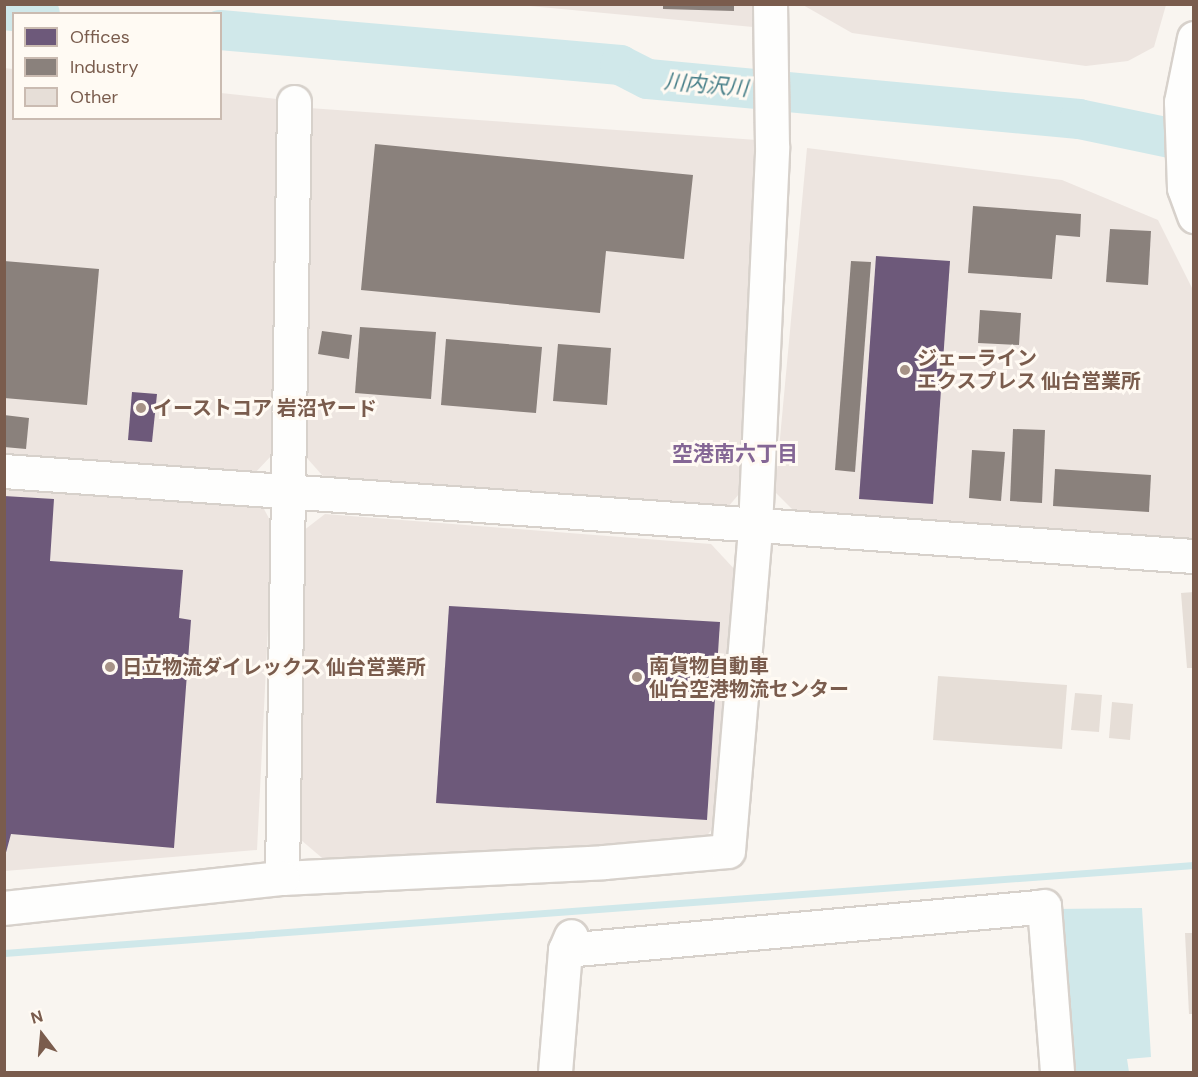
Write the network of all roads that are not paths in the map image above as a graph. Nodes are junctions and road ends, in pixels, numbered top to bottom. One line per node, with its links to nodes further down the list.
1 (770, 4): 7 (street)
2 (1194, 38): 4 (street)
3 (294, 102): 6 (street)
4 (1189, 202)
5 (4, 471): 6 (street)
6 (286, 491): 7 (street); 9 (street)
7 (755, 527): 8 (street); 9 (street)
8 (1194, 556)
9 (282, 878): 10 (street)
10 (4, 908)
11 (555, 1072): 12 (street)
12 (1057, 1072)

